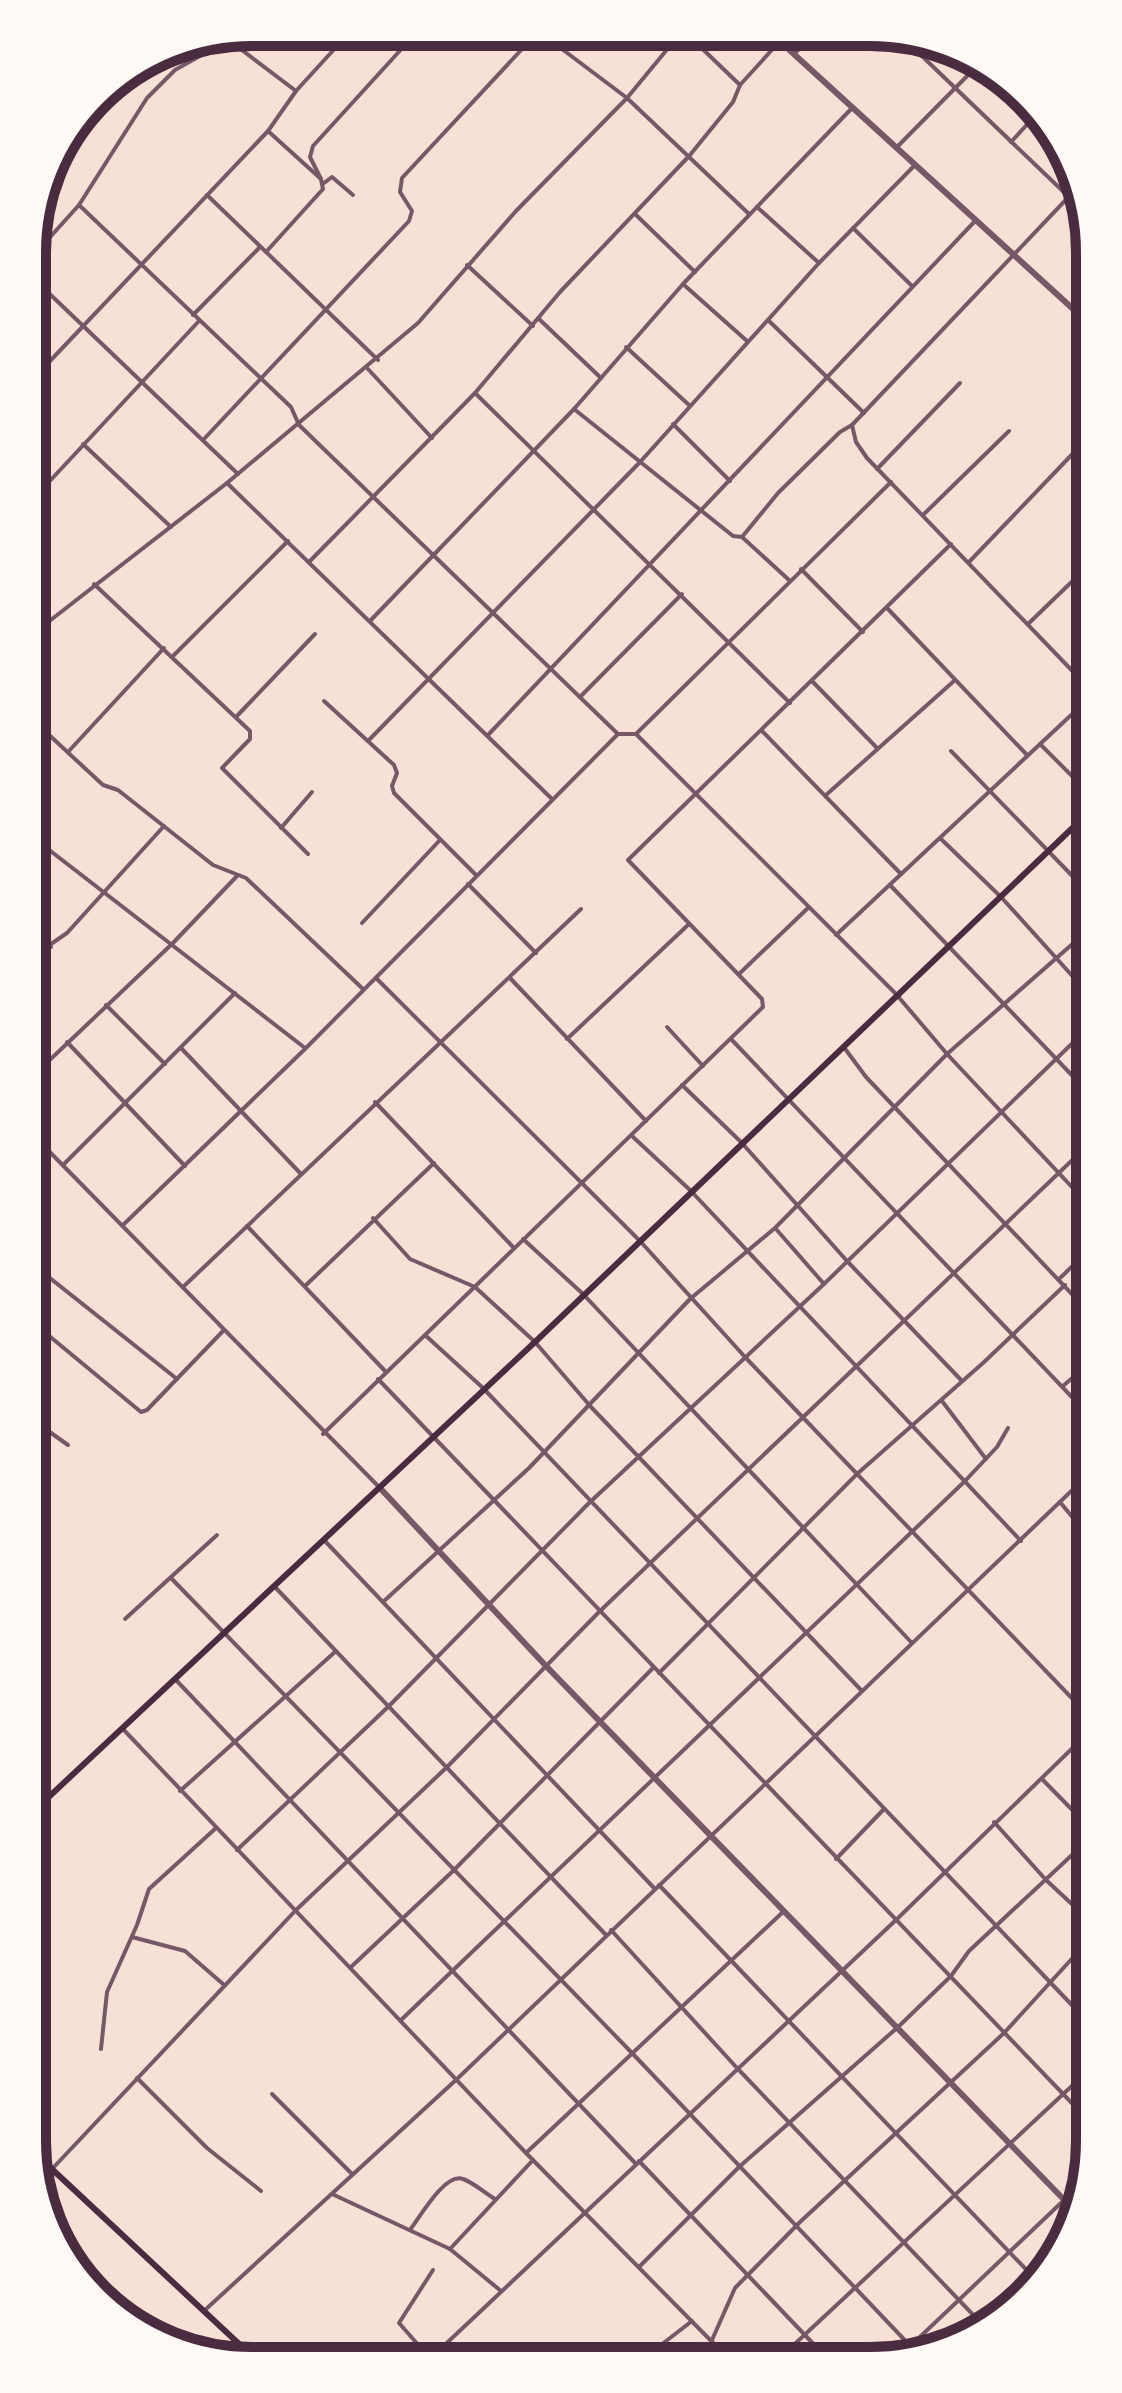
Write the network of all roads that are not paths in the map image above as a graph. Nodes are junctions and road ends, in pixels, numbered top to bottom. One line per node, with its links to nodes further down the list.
1 (337, 46): 21 (street)
2 (404, 46): 30 (street)
3 (527, 46): 52 (street)
4 (556, 46): 22 (street)
5 (670, 46): 22 (street)
6 (699, 46): 19 (street)
7 (775, 46): 19 (street)
8 (785, 46): 13 (street)
9 (802, 46): 13 (street)
10 (238, 47): 21 (street)
11 (212, 50): 15 (street)
12 (918, 52): 20 (street)
13 (794, 54): 23 (street)
14 (188, 57): 15 (street)
15 (196, 58): 17 (street)
16 (178, 60): 17 (street)
17 (175, 70): 35 (street)
18 (971, 73): 20 (street)
19 (740, 85): 28 (street)
20 (955, 89): 26 (street); 27 (street)
21 (296, 91): 25 (street)
22 (627, 98): 28 (street); 47 (street)
23 (852, 108): 27 (street); 36 (street)
24 (1029, 122): 26 (street)
25 (268, 131): 30 (street); 31 (street)
26 (1011, 142): 33 (street)
27 (896, 149): 29 (street)
28 (690, 155): 37 (street); 38 (street)
29 (914, 166): 39 (street); 40 (street)
30 (322, 181): 32 (street); 43 (street)
31 (206, 195): 42 (street); 46 (street)
32 (353, 195)
33 (1068, 196)
34 (1069, 197): 44 (street)
35 (79, 205): 41 (street); 46 (street)
36 (757, 207): 38 (street); 45 (street)
37 (635, 214): 48 (street); 55 (street)
38 (749, 214): 48 (street)
39 (976, 220): 44 (street); 50 (street)
40 (853, 228): 45 (street); 50 (street)
41 (46, 242)
42 (260, 247): 43 (street); 54 (street)
43 (266, 252): 52 (street)
44 (1014, 256): 53 (street); 73 (street)
45 (819, 263): 56 (street)
46 (139, 264): 54 (street); 58 (street)
47 (466, 265): 59 (street); 62 (street)
48 (695, 272): 49 (street)
49 (683, 284): 60 (street); 61 (street)
50 (912, 286): 65 (street)
51 (46, 290): 58 (street)
52 (326, 306): 62 (street); 66 (street)
53 (1076, 312)
54 (193, 315): 57 (street)
55 (539, 319): 59 (street); 67 (street)
56 (768, 320): 60 (street); 65 (street)
57 (199, 321): 66 (street); 68 (street)
58 (84, 326): 63 (street); 68 (street)
59 (533, 326): 70 (street)
60 (747, 341): 71 (street)
61 (626, 347): 67 (street); 71 (street)
62 (378, 360): 64 (street)
63 (46, 365)
64 (367, 369): 75 (street); 78 (street)
65 (826, 375): 73 (street); 86 (street)
66 (259, 378): 75 (street); 79 (street)
67 (601, 378): 72 (street)
68 (143, 382): 79 (street); 80 (street)
69 (960, 383): 84 (street)
70 (475, 393): 78 (street); 81 (street)
71 (689, 405): 74 (street)
72 (574, 409): 81 (street); 83 (street)
73 (864, 413): 76 (street)
74 (673, 424): 83 (street); 86 (street)
75 (299, 425): 85 (street); 90 (street)
76 (852, 425): 84 (street); 95 (street)
77 (1009, 431): 93 (street)
78 (432, 438): 90 (street)
79 (204, 439): 85 (street)
80 (83, 444): 89 (street); 94 (street)
81 (534, 449): 91 (street); 98 (street)
82 (1076, 450): 100 (street)
83 (641, 461): 91 (street); 92 (street)
84 (877, 469): 87 (street)
85 (238, 474): 88 (street)
86 (730, 481): 92 (street)
87 (891, 482): 93 (street); 102 (street)
88 (227, 483): 94 (street); 96 (street)
89 (46, 485)
90 (371, 498): 98 (street); 99 (street)
91 (594, 506): 101 (street); 108 (street)
92 (703, 512): 95 (street); 101 (street)
93 (924, 514): 97 (street)
94 (171, 527): 105 (street)
95 (742, 537): 104 (street)
96 (288, 541): 99 (street); 116 (street)
97 (951, 544): 100 (street); 107 (street)
98 (430, 555): 108 (street); 109 (street)
99 (309, 562): 109 (street)
100 (969, 562): 111 (street)
101 (653, 565): 106 (street); 117 (street)
102 (801, 569): 104 (street); 112 (street)
103 (1076, 578): 111 (street)
104 (789, 580): 114 (street)
105 (94, 584): 110 (street); 115 (street)
106 (682, 594): 114 (street); 122 (street)
107 (887, 609): 112 (street); 121 (street)
108 (491, 612): 117 (street); 119 (street)
109 (370, 621): 119 (street)
110 (46, 623)
111 (1028, 624): 118 (street)
112 (863, 632): 120 (street)
113 (315, 634): 126 (street)
114 (729, 640): 124 (street); 130 (street)
115 (164, 648): 116 (street); 136 (street)
116 (172, 657): 126 (street)
117 (550, 669): 122 (street); 131 (street)
118 (1076, 675)
119 (429, 678): 131 (street); 132 (street)
120 (812, 681): 124 (street); 134 (street)
121 (954, 681): 134 (street); 137 (street)
122 (580, 697): 129 (street)
123 (324, 701): 132 (street)
124 (790, 703): 127 (street)
125 (1076, 710): 133 (street)
126 (236, 717): 146 (street)
127 (762, 731): 141 (street); 142 (street)
128 (47, 733): 136 (street)
129 (618, 734): 130 (street); 143 (street)
130 (636, 734): 141 (street)
131 (488, 735): 143 (street)
132 (369, 740): 148 (street)
133 (1040, 744): 137 (street); 138 (street)
134 (877, 748): 142 (street)
135 (951, 751): 139 (street)
136 (68, 752): 145 (street)
137 (1027, 755): 139 (street)
138 (1076, 780)
139 (989, 790): 147 (street); 150 (street)
140 (312, 792): 146 (street)
141 (696, 793): 160 (street); 163 (street)
142 (826, 795): 152 (street)
143 (553, 800): 153 (street)
144 (1076, 824): 150 (main road)
145 (164, 826): 154 (street); 158 (street)
146 (281, 828): 151 (street)
147 (940, 838): 152 (street); 159 (street)
148 (440, 840): 153 (street); 162 (street)
149 (46, 848): 158 (street)
150 (1049, 849): 155 (street); 159 (main road)
151 (308, 854)
152 (901, 874): 157 (street)
153 (476, 875): 156 (street)
154 (237, 876): 167 (street); 177 (street)
155 (1076, 879)
156 (468, 884): 171 (street); 174 (street)
157 (890, 885): 164 (street); 168 (street)
158 (105, 893): 167 (street); 169 (street)
159 (1001, 897): 168 (main road); 172 (street)
160 (808, 908): 164 (street); 173 (street)
161 (581, 909): 171 (street)
162 (362, 923)
163 (689, 924): 173 (street); 183 (street)
164 (836, 935): 179 (street)
165 (46, 942): 169 (street)
166 (1076, 942): 172 (street)
167 (173, 943): 178 (street); 181 (street)
168 (951, 945): 179 (main road); 180 (street)
169 (51, 947): 170 (street)
170 (46, 950)
171 (536, 953): 175 (street)
172 (1057, 960): 176 (street); 180 (street)
173 (739, 974): 184 (street)
174 (376, 978): 177 (street); 186 (street)
175 (510, 978): 183 (street); 186 (street)
176 (1076, 980)
177 (363, 989): 190 (street)
178 (235, 993): 189 (street); 190 (street)
179 (896, 994): 188 (main road); 191 (street)
180 (1003, 1004): 191 (street); 192 (street)
181 (106, 1005): 187 (street); 194 (street)
182 (667, 1027): 195 (street)
183 (567, 1039): 204 (street)
184 (731, 1039): 195 (street); 198 (street)
185 (1076, 1040): 192 (street)
186 (442, 1041): 199 (street); 216 (street)
187 (67, 1042): 193 (street); 200 (street)
188 (843, 1046): 198 (main road); 201 (street)
189 (181, 1048): 194 (street); 202 (street)
190 (305, 1049): 202 (street)
191 (947, 1054): 201 (street); 203 (street)
192 (1056, 1060): 196 (street); 203 (street)
193 (46, 1063)
194 (165, 1064): 200 (street)
195 (703, 1066): 197 (street)
196 (1076, 1080)
197 (682, 1085): 204 (street); 206 (street)
198 (788, 1096): 206 (main road); 209 (street)
199 (375, 1102): 210 (street); 215 (street)
200 (126, 1104): 212 (street); 213 (street)
201 (896, 1109): 209 (street); 211 (street)
202 (241, 1110): 213 (street); 215 (street)
203 (1001, 1112): 211 (street); 214 (street)
204 (647, 1121): 205 (street)
205 (631, 1135): 216 (street); 217 (street)
206 (741, 1142): 217 (main road); 219 (street)
207 (46, 1149): 212 (street)
208 (1076, 1156): 214 (street)
209 (846, 1161): 219 (street); 220 (street)
210 (434, 1163): 221 (street); 228 (street)
211 (948, 1164): 220 (street); 222 (street)
212 (63, 1165): 223 (street)
213 (185, 1166): 223 (street)
214 (1058, 1173): 218 (street); 222 (street)
215 (302, 1174): 224 (street)
216 (579, 1184): 226 (street); 227 (street)
217 (690, 1190): 227 (main road); 229 (street)
218 (1076, 1192)
219 (798, 1207): 225 (street); 230 (street)
220 (896, 1213): 230 (street); 232 (street)
221 (373, 1218): 237 (street); 239 (street)
222 (1007, 1224): 232 (street); 234 (street)
223 (123, 1225): 238 (street)
224 (247, 1226): 237 (street); 238 (street)
225 (775, 1228): 229 (street); 235 (street)
226 (523, 1239): 228 (street); 240 (street)
227 (640, 1241): 240 (main road); 242 (street)
228 (513, 1247): 239 (street)
229 (746, 1253): 242 (street); 243 (street)
230 (847, 1261): 235 (street); 244 (street)
231 (1076, 1263): 234 (street)
232 (955, 1274): 244 (street); 247 (street)
233 (46, 1275): 255 (street)
234 (1059, 1279): 236 (street)
235 (824, 1284): 243 (street)
236 (1065, 1285): 241 (street); 247 (street)
237 (304, 1286): 253 (street)
238 (183, 1287): 245 (street)
239 (475, 1287): 248 (street); 249 (street)
240 (583, 1294): 249 (main road); 250 (street)
241 (1076, 1298)
242 (690, 1299): 250 (street); 251 (street)
243 (799, 1307): 251 (street); 252 (street)
244 (905, 1320): 252 (street); 257 (street)
245 (223, 1331): 255 (street); 268 (street)
246 (46, 1333): 255 (street)
247 (1012, 1334): 257 (street); 258 (street)
248 (425, 1335): 253 (street); 259 (street)
249 (535, 1342): 259 (main road); 263 (street)
250 (638, 1353): 262 (street); 263 (street)
251 (745, 1357): 262 (street); 264 (street)
252 (855, 1366): 264 (street); 265 (street)
253 (386, 1372): 256 (street)
254 (1076, 1375): 258 (street)
255 (177, 1379)
256 (378, 1379): 268 (street); 269 (street)
257 (962, 1381): 260 (street)
258 (1063, 1386): 261 (street)
259 (483, 1388): 269 (main road); 271 (street)
260 (942, 1401): 265 (street); 273 (street)
261 (1076, 1401)
262 (690, 1406): 272 (street); 274 (street)
263 (591, 1407): 271 (street); 272 (street)
264 (803, 1417): 274 (street); 275 (street)
265 (911, 1426): 275 (street); 276 (street)
266 (1008, 1428): 273 (street)
267 (46, 1429): 270 (street)
268 (323, 1434): 278 (street)
269 (433, 1435): 278 (main road); 279 (street)
270 (68, 1445)
271 (544, 1453): 279 (street); 281 (street)
272 (639, 1456): 281 (street); 282 (street)
273 (986, 1459): 276 (street)
274 (747, 1470): 282 (street); 284 (street)
275 (857, 1474): 284 (street); 285 (street)
276 (964, 1482): 285 (street); 288 (street)
277 (1076, 1487): 280 (street)
278 (380, 1488): 287 (main road); 290 (street)
279 (494, 1501): 289 (street); 290 (street)
280 (1060, 1502): 283 (street); 288 (street)
281 (589, 1503): 289 (street); 291 (street)
282 (698, 1519): 291 (street); 293 (street)
283 (1076, 1522)
284 (802, 1527): 293 (street); 294 (street)
285 (911, 1530): 294 (street); 296 (street)
286 (217, 1535): 292 (street)
287 (324, 1540): 295 (main road); 297 (street)
288 (1021, 1541): 296 (street)
289 (543, 1550): 298 (street); 299 (street)
290 (436, 1551): 297 (street); 298 (street)
291 (649, 1565): 299 (street); 301 (street)
292 (171, 1578): 300 (street); 302 (street)
293 (754, 1580): 301 (street); 303 (street)
294 (858, 1583): 303 (street); 304 (street)
295 (275, 1587): 302 (main road); 305 (street)
296 (969, 1590): 304 (street); 314 (street)
297 (383, 1602): 306 (street)
298 (487, 1604): 306 (street); 307 (street)
299 (599, 1612): 307 (street); 308 (street)
300 (125, 1619)
301 (708, 1627): 309 (street); 311 (street)
302 (224, 1633): 310 (main road); 313 (street)
303 (808, 1634): 311 (street); 312 (street)
304 (911, 1642): 312 (street)
305 (336, 1651): 313 (street); 315 (street)
306 (437, 1655): 315 (street); 316 (street)
307 (546, 1666): 316 (street); 317 (street)
308 (653, 1668): 309 (street); 317 (street)
309 (659, 1674): 318 (street)
310 (175, 1679): 319 (main road); 321 (street)
311 (759, 1681): 318 (street); 320 (street)
312 (862, 1691): 320 (street)
313 (285, 1698): 321 (street); 323 (street)
314 (1076, 1702)
315 (389, 1706): 323 (street); 324 (street)
316 (494, 1719): 324 (street); 325 (street)
317 (602, 1721): 325 (street); 326 (street)
318 (709, 1726): 326 (street); 328 (street)
319 (122, 1728): 329 (street); 330 (main road)
320 (813, 1737): 328 (street); 332 (street)
321 (234, 1742): 329 (street); 331 (street)
322 (1076, 1745): 327 (street)
323 (338, 1754): 331 (street); 333 (street)
324 (447, 1767): 333 (street); 336 (street)
325 (549, 1774): 336 (street); 338 (street)
326 (655, 1777): 338 (street); 339 (street)
327 (1042, 1778): 334 (street); 335 (street)
328 (766, 1784): 339 (street); 342 (street)
329 (180, 1791): 337 (street)
330 (46, 1797)
331 (290, 1801): 340 (street); 343 (street)
332 (884, 1809): 342 (street); 345 (street)
333 (398, 1812): 343 (street); 344 (street)
334 (1076, 1813)
335 (994, 1822): 345 (street); 347 (street)
336 (501, 1823): 344 (street); 346 (street)
337 (216, 1828): 340 (street); 357 (street)
338 (601, 1830): 346 (street); 348 (street)
339 (713, 1835): 348 (street); 351 (street)
340 (237, 1850): 350 (street)
341 (1076, 1851): 347 (street)
342 (836, 1859): 353 (street)
343 (347, 1860): 350 (street); 352 (street)
344 (453, 1871): 352 (street); 354 (street)
345 (945, 1871): 353 (street); 355 (street)
346 (551, 1877): 354 (street); 356 (street)
347 (1046, 1880): 349 (street); 355 (street)
348 (657, 1887): 356 (street); 359 (street)
349 (1076, 1908)
350 (296, 1910): 360 (street); 366 (street)
351 (784, 1911): 359 (street); 362 (street)
352 (404, 1917): 360 (street); 361 (street)
353 (897, 1919): 362 (street); 363 (street)
354 (503, 1923): 361 (street); 364 (street)
355 (997, 1927): 363 (street); 365 (street)
356 (608, 1932): 364 (street); 367 (street)
357 (132, 1937): 366 (street); 374 (street)
358 (1076, 1953): 365 (street)
359 (730, 1960): 367 (street); 370 (street)
360 (350, 1968): 369 (street)
361 (453, 1970): 369 (street); 372 (street)
362 (842, 1970): 370 (street); 371 (street)
363 (951, 1976): 371 (street); 373 (street)
364 (560, 1979): 372 (street); 375 (street)
365 (1049, 1981): 368 (street); 373 (street)
366 (223, 1984): 378 (street)
367 (682, 2005): 375 (street); 376 (street)
368 (1076, 2009)
369 (401, 2020): 379 (street)
370 (787, 2021): 376 (street); 377 (street)
371 (898, 2027): 377 (street); 380 (street)
372 (508, 2030): 379 (street); 384 (street)
373 (1004, 2033): 380 (street); 383 (street)
374 (101, 2049)
375 (633, 2054): 384 (street); 386 (street)
376 (737, 2068): 386 (street); 387 (street)
377 (841, 2077): 387 (street); 388 (street)
378 (137, 2078): 395 (street); 398 (street)
379 (457, 2079): 390 (street); 396 (street)
380 (950, 2082): 388 (street); 389 (street)
381 (1076, 2082): 383 (street)
382 (272, 2094): 396 (street)
383 (1064, 2094): 385 (street); 389 (street)
384 (578, 2105): 390 (street); 392 (street)
385 (1076, 2107)
386 (688, 2114): 392 (street); 394 (street)
387 (790, 2122): 394 (street); 397 (street)
388 (896, 2136): 397 (street); 401 (street)
389 (1010, 2143): 401 (street); 403 (street)
390 (526, 2153): 391 (street)
391 (533, 2160): 402 (street); 405 (street)
392 (638, 2162): 405 (street); 406 (street)
393 (48, 2165): 395 (main road)
394 (739, 2167): 406 (street); 407 (street)
395 (52, 2169): 419 (main road)
396 (353, 2175): 399 (street)
397 (846, 2182): 407 (street); 409 (street)
398 (261, 2191)
399 (332, 2194): 408 (street); 419 (street)
400 (1068, 2195): 403 (street)
401 (954, 2196): 409 (street); 411 (street)
402 (495, 2199): 408 (street); 410 (street)
403 (1064, 2199): 404 (street); 411 (street)
404 (1066, 2202)
405 (585, 2213): 412 (street); 417 (street)
406 (693, 2217): 412 (street); 415 (street)
407 (796, 2228): 415 (street); 416 (street)
408 (410, 2230): 410 (street)
409 (905, 2244): 416 (street); 418 (street)
410 (450, 2249): 417 (street)
411 (1007, 2252): 414 (street); 418 (street)
412 (640, 2266): 421 (street)
413 (433, 2270): 427 (street)
414 (1028, 2273)
415 (748, 2275): 422 (street); 423 (street)
416 (856, 2290): 422 (street); 425 (street)
417 (501, 2291): 428 (street)
418 (959, 2301): 420 (street); 424 (street)
419 (205, 2310): 426 (main road)
420 (975, 2317)
421 (692, 2321): 423 (street); 429 (street)
422 (805, 2336): 431 (street); 432 (street)
423 (711, 2340): 430 (street)
424 (915, 2342)
425 (907, 2343)
426 (243, 2346)
427 (422, 2347)
428 (441, 2347)
429 (658, 2347)
430 (718, 2347)
431 (792, 2347)
432 (816, 2347)

